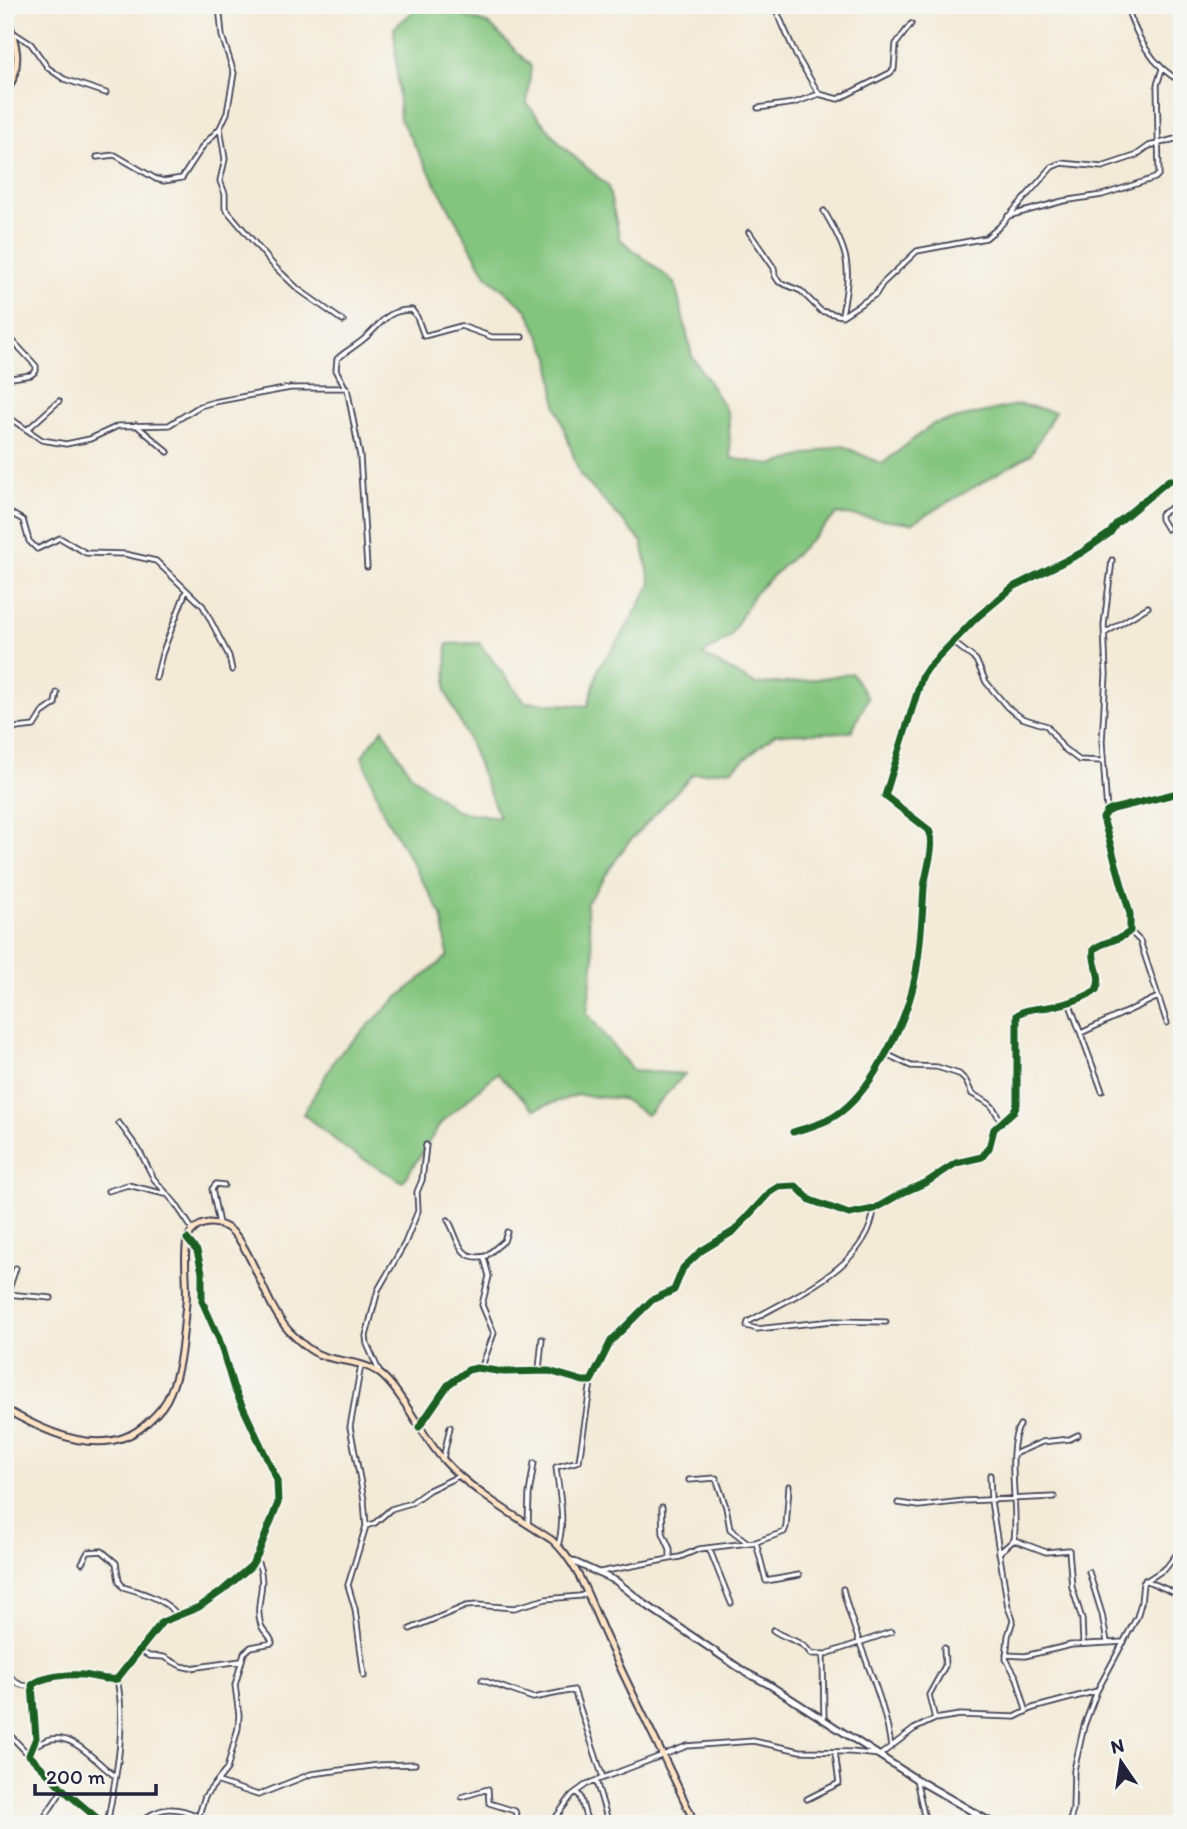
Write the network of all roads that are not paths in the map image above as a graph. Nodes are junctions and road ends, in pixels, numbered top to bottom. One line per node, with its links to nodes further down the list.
1 (219, 5): 13 (street)
2 (774, 5): 11 (street)
3 (1126, 5): 7 (street)
4 (5, 13): 6 (main road)
5 (911, 24): 11 (street)
6 (12, 32): 9 (street); 10 (main road)
7 (1162, 69): 8 (street); 15 (street)
8 (1182, 82)
9 (106, 93)
10 (5, 94)
11 (819, 94): 12 (street)
12 (758, 108)
13 (220, 128): 16 (street); 21 (street)
14 (1182, 137): 15 (street)
15 (1158, 143): 18 (street); 18 (street)
16 (97, 157)
17 (824, 211): 20 (street)
18 (1007, 216): 20 (street)
19 (749, 232): 20 (street)
20 (842, 316)
21 (343, 321)
22 (522, 337): 25 (street)
23 (13, 341): 24 (street)
24 (5, 379)
25 (345, 387): 28 (street); 36 (street)
26 (59, 401): 29 (street)
27 (5, 415): 29 (street)
28 (135, 424): 29 (street); 30 (street)
29 (28, 429)
30 (168, 452)
31 (1182, 484): 40 (street)
32 (1182, 501): 34 (street)
33 (5, 510): 37 (street)
34 (1167, 529)
35 (1112, 560): 39 (street)
36 (366, 567)
37 (186, 591): 41 (street); 42 (street)
38 (1148, 607): 39 (street)
39 (1105, 633): 45 (street)
40 (953, 642): 45 (street); 53 (street)
41 (232, 670)
42 (156, 678)
43 (57, 693): 44 (street)
44 (5, 725)
45 (1102, 761): 47 (street)
46 (1182, 792): 47 (street)
47 (1107, 812): 48 (street)
48 (1130, 931): 49 (street); 50 (street)
49 (1159, 997): 51 (street); 52 (street)
50 (1069, 1002): 52 (street); 55 (street)
51 (1167, 1023)
52 (1081, 1033): 54 (street)
53 (886, 1054): 55 (street); 57 (street)
54 (1102, 1091)
55 (1001, 1122): 62 (street)
56 (119, 1123): 61 (street)
57 (793, 1132)
58 (426, 1145): 78 (street)
59 (224, 1185): 64 (street)
60 (108, 1191): 61 (street)
61 (167, 1195): 65 (street)
62 (874, 1209): 73 (street); 79 (street)
63 (448, 1220): 68 (street)
64 (219, 1224): 65 (main road); 75 (main road)
65 (191, 1231): 67 (main road)
66 (507, 1232): 68 (street)
67 (187, 1239): 80 (main road); 106 (street)
68 (484, 1258): 76 (street)
69 (16, 1268): 70 (street)
70 (6, 1294): 71 (street); 72 (street)
71 (51, 1298)
72 (5, 1301)
73 (887, 1322)
74 (542, 1339): 77 (street)
75 (361, 1365): 78 (main road); 98 (street)
76 (481, 1369): 77 (street); 82 (street)
77 (539, 1370): 79 (street)
78 (379, 1373): 82 (main road)
79 (591, 1381): 102 (street)
80 (5, 1409)
81 (1020, 1425): 85 (street)
82 (419, 1427): 86 (main road)
83 (450, 1427): 86 (street)
84 (1078, 1435): 85 (street)
85 (1014, 1454): 93 (street)
86 (443, 1459): 89 (main road)
87 (534, 1463): 97 (street)
88 (990, 1475): 94 (street)
89 (459, 1476): 97 (main road); 98 (street)
90 (689, 1480): 101 (street)
91 (789, 1486): 100 (street)
92 (1054, 1497): 93 (street)
93 (1016, 1499): 94 (street); 99 (street)
94 (991, 1501): 95 (street); 105 (street)
95 (898, 1503)
96 (662, 1507): 108 (street)
97 (528, 1524): 102 (main road)
98 (366, 1526): 132 (street)
99 (1014, 1541): 105 (street); 124 (street)
100 (756, 1542): 101 (street); 112 (street)
101 (748, 1543): 104 (street)
102 (558, 1546): 107 (main road)
103 (1182, 1547): 113 (street)
104 (709, 1548): 108 (street); 117 (street)
105 (999, 1553): 129 (street)
106 (256, 1559): 118 (street); 130 (street)
107 (569, 1559): 110 (street); 115 (main road)
108 (670, 1559): 110 (street)
109 (82, 1563): 118 (street)
110 (599, 1572): 139 (street)
111 (1089, 1572): 122 (street)
112 (799, 1575)
113 (1145, 1580): 116 (street); 123 (street)
114 (843, 1589): 125 (street)
115 (587, 1593): 119 (street); 144 (main road)
116 (1182, 1596)
117 (731, 1603)
118 (177, 1614): 127 (street)
119 (410, 1629)
120 (773, 1630): 128 (street)
121 (891, 1632): 125 (street)
122 (1107, 1642): 123 (street); 124 (street)
123 (1124, 1642): 136 (street)
124 (1083, 1643): 129 (street)
125 (860, 1644): 128 (street); 142 (street)
126 (944, 1648): 138 (street)
127 (140, 1651): 130 (street); 133 (street)
128 (824, 1654): 139 (street)
129 (1006, 1655): 137 (street)
130 (242, 1661): 152 (street)
131 (5, 1669): 135 (street)
132 (364, 1676)
133 (117, 1679): 135 (street); 148 (street)
134 (482, 1680): 149 (street)
135 (32, 1685): 141 (street)
136 (1097, 1690): 137 (street); 169 (street)
137 (1026, 1710): 138 (street)
138 (935, 1719): 142 (street)
139 (824, 1720): 146 (street)
140 (5, 1730): 145 (street)
141 (34, 1745): 145 (street); 148 (street)
142 (891, 1747): 146 (street)
143 (835, 1752): 144 (street); 146 (street); 156 (street)
144 (664, 1753): 149 (street); 166 (main road)
145 (30, 1755): 153 (street)
146 (880, 1755): 150 (street)
147 (415, 1764): 152 (street)
148 (115, 1776): 159 (street)
149 (603, 1778): 151 (street)
150 (915, 1779): 167 (street); 168 (street)
151 (596, 1781): 154 (street); 165 (street)
152 (219, 1782): 157 (street)
153 (63, 1789): 158 (street); 159 (street)
154 (576, 1792): 163 (street); 164 (street)
155 (462, 1797): 162 (street)
156 (807, 1799)
157 (198, 1816): 160 (street); 161 (street)
158 (40, 1824)
159 (106, 1824)
160 (138, 1824)
161 (196, 1824)
162 (519, 1824)
163 (551, 1824)
164 (588, 1824)
165 (609, 1824)
166 (695, 1824)
167 (907, 1824)
168 (994, 1824)
169 (1069, 1824)

